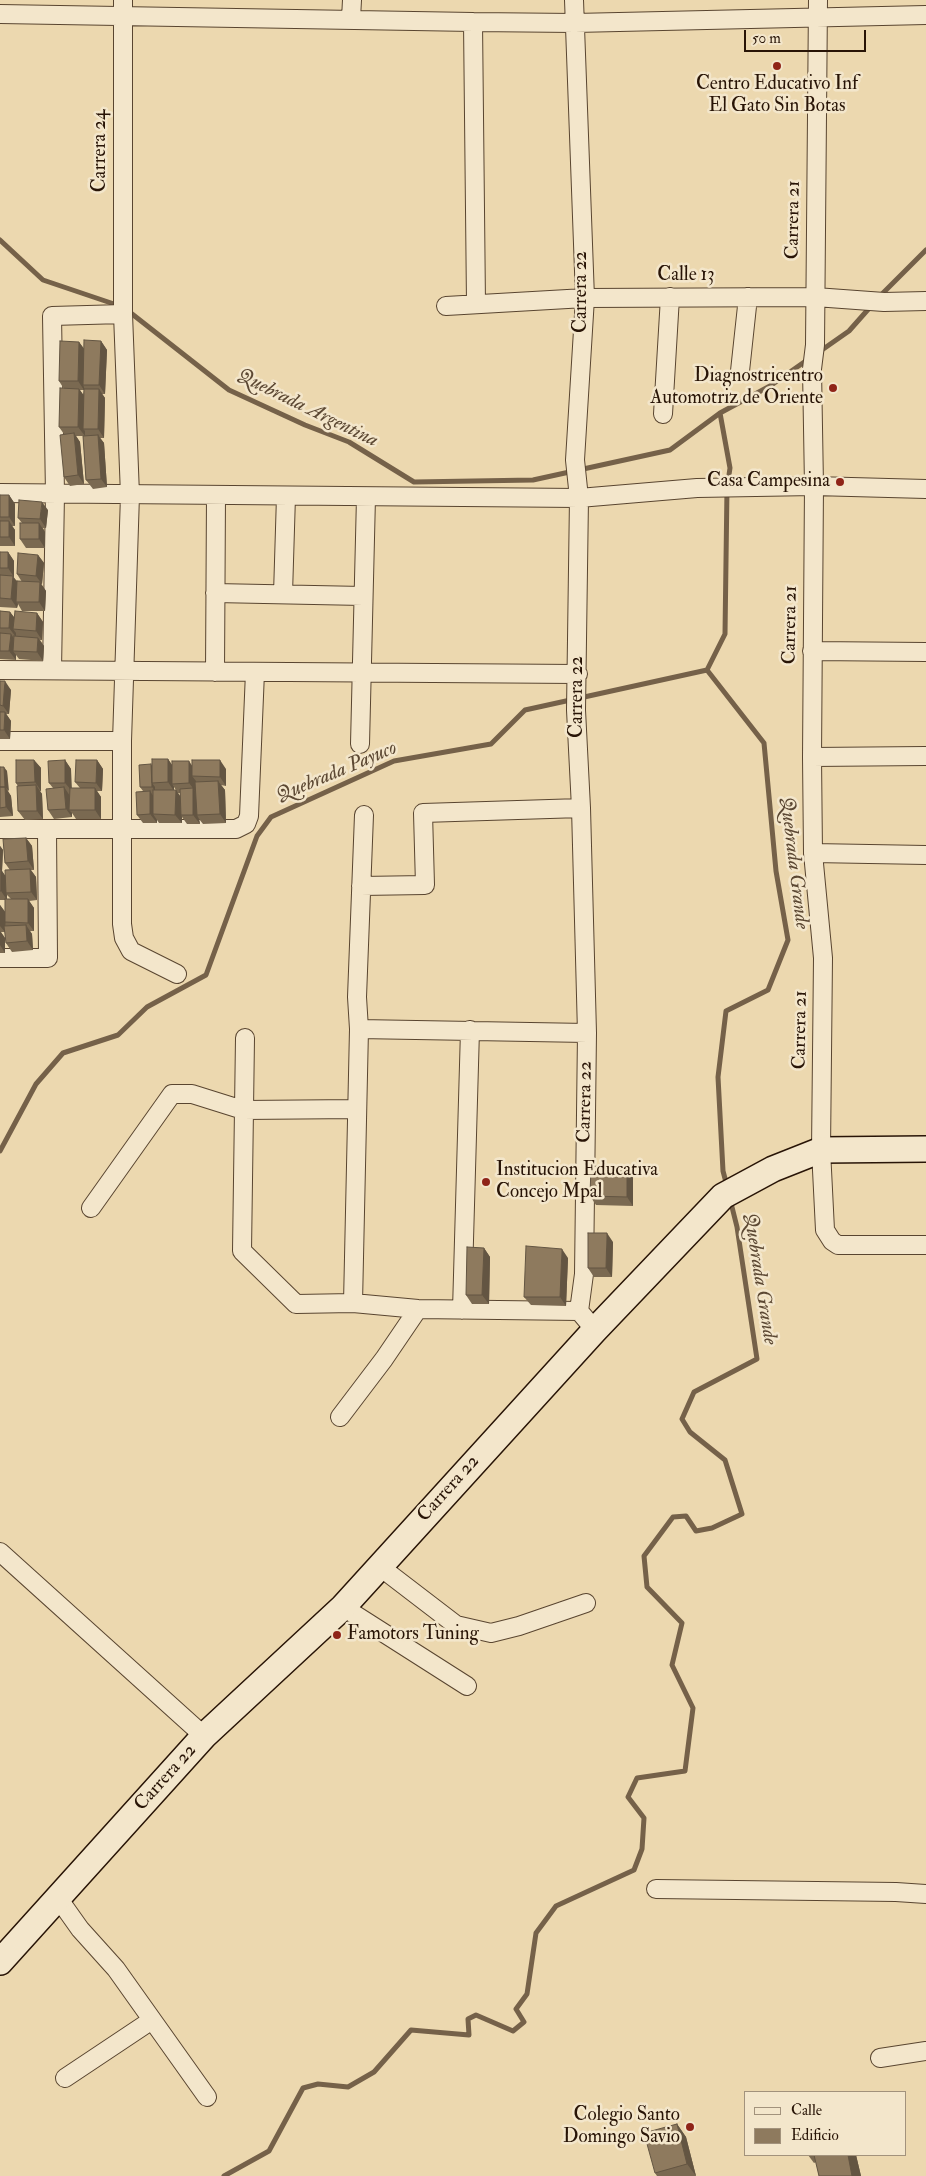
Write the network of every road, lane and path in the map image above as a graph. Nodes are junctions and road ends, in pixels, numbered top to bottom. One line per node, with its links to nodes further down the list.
1 (352, 0): 8 (street)
2 (574, 0): 9 (street, Carrera 22)
3 (818, 0): 7 (street, Carrera 21)
4 (123, 8): 5 (street); 8 (street); 18 (street, Carrera 24)
5 (0, 14)
6 (926, 15): 7 (street)
7 (818, 18): 9 (street); 13 (street, Carrera 21)
8 (351, 19): 10 (street)
9 (575, 22): 10 (street); 14 (street, Carrera 22)
10 (473, 30): 16 (street)
11 (670, 297): 12 (street, Calle 13); 14 (street, Calle 13); 20 (street)
12 (748, 297): 13 (street, Calle 13); 19 (street)
13 (815, 297): 15 (street, Calle 13); 21 (street, Carrera 21)
14 (585, 298): 16 (street, Calle 13); 29 (street, Carrera 22)
15 (926, 301)
16 (476, 304): 17 (street, Calle 13)
17 (446, 306)
18 (124, 308): 24 (street); 25 (street, Carrera 24)
19 (740, 371)
20 (663, 414)
21 (814, 486): 22 (street); 29 (street); 33 (street, Carrera 21)
22 (926, 489)
23 (0, 493): 24 (street)
24 (55, 494): 25 (street); 36 (street)
25 (130, 495): 26 (street); 37 (street, Carrera 24)
26 (216, 496): 27 (street); 30 (street)
27 (286, 496): 28 (street); 31 (street)
28 (366, 497): 29 (street); 32 (street)
29 (579, 498): 41 (street, Carrera 22)
30 (215, 592): 31 (street); 38 (street)
31 (283, 594): 32 (street)
32 (363, 596): 40 (street)
33 (812, 651): 34 (street); 46 (street, Carrera 21)
34 (926, 652)
35 (0, 670): 36 (street)
36 (52, 670): 37 (street)
37 (124, 671): 38 (street); 43 (street, Carrera 24)
38 (215, 672): 39 (street)
39 (255, 672): 40 (street); 51 (street)
40 (362, 673): 41 (street); 44 (street)
41 (577, 681): 47 (street, Carrera 22)
42 (0, 741): 43 (street)
43 (122, 741): 51 (street, Carrera 24)
44 (360, 744)
45 (926, 756): 46 (street)
46 (812, 757): 52 (street, Carrera 21)
47 (581, 808): 54 (street); 59 (street, Carrera 22)
48 (364, 815): 54 (street)
49 (0, 830): 50 (street)
50 (47, 830): 51 (street); 55 (street)
51 (122, 830): 56 (street, Carrera 24)
52 (813, 853): 53 (street); 63 (street, Carrera 21)
53 (926, 855)
54 (361, 886): 57 (street)
55 (0, 958)
56 (177, 974)
57 (359, 1029): 58 (street); 61 (street)
58 (470, 1030): 59 (street); 69 (street)
59 (587, 1033): 70 (street, Carrera 22)
60 (244, 1038): 62 (street)
61 (357, 1109): 62 (street); 67 (street)
62 (243, 1110): 65 (street); 67 (street)
63 (821, 1150): 64 (main road); 66 (street, Carrera 21); 71 (main road, Carrera 22)
64 (926, 1150)
65 (91, 1208)
66 (926, 1245)
67 (352, 1304): 68 (street)
68 (418, 1309): 69 (street); 72 (street)
69 (462, 1310): 70 (street)
70 (579, 1311): 71 (street)
71 (595, 1330): 74 (main road, Carrera 22)
72 (340, 1417)
73 (0, 1552): 78 (street)
74 (379, 1566): 75 (street); 76 (main road, Carrera 22)
75 (586, 1603)
76 (343, 1607): 77 (street); 78 (main road, Carrera 22)
77 (467, 1686)
78 (204, 1736): 81 (main road, Carrera 22)
79 (656, 1889): 80 (street)
80 (926, 1894)
81 (58, 1898): 82 (main road, Carrera 22); 83 (street)
82 (0, 1962)
83 (152, 2020): 86 (street); 87 (street)
84 (926, 2051): 85 (street)
85 (880, 2058)
86 (65, 2078)
87 (207, 2097)

